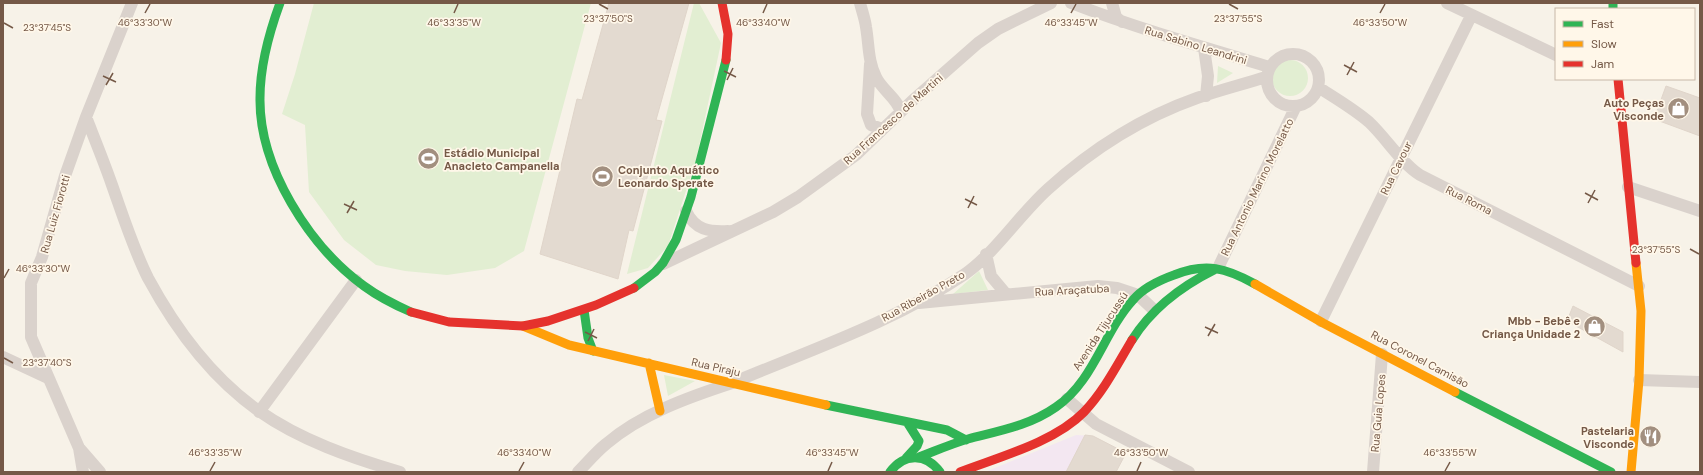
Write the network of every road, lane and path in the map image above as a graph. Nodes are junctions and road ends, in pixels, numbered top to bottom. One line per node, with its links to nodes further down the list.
1 (132, 3): 20 (street, Rua Luiz Fiorotti)
2 (280, 3): 30 (main road)
3 (722, 3): 25 (main road)
4 (860, 3): 13 (street)
5 (1051, 3): 19 (street, Rua Francesco de Martini)
6 (1071, 3): 10 (street, Rua Sabino Leandrini)
7 (1112, 3): 10 (street)
8 (1446, 3): 9 (street)
9 (1472, 16): 12 (street); 22 (street, Rua Cavour)
10 (1123, 23): 11 (street, Rua Sabino Leandrini)
11 (1204, 48): 14 (street, Rua Sabino Leandrini); 17 (street)
12 (1555, 55)
13 (870, 59): 19 (street); 21 (street)
14 (1268, 72): 16 (street); 17 (street, Rua Ribeirão Preto); 18 (street)
15 (1615, 81): 23 (main road)
16 (1318, 87): 18 (street); 22 (street, Rua Roma)
17 (1206, 96): 27 (street, Rua Ribeirão Preto)
18 (1296, 106): 29 (street, Rua Antonio Marino Morelatto)
19 (900, 112): 21 (street, Rua Francesco de Martini)
20 (86, 117): 43 (street, Rua Luiz Fiorotti); 49 (street)
21 (882, 129): 26 (street, Rua Francesco de Martini)
22 (1401, 158): 31 (street, Rua Roma); 37 (street, Rua Cavour)
23 (1628, 187): 24 (street); 31 (main road)
24 (1700, 211)
25 (686, 212): 26 (street, Rua Francesco de Martini); 28 (main road)
26 (732, 231): 28 (street, Rua Francesco de Martini)
27 (986, 254): 32 (street); 34 (street, Rua Ribeirão Preto)
28 (663, 264): 35 (main road)
29 (1218, 268): 33 (main road, Avenida Tijucussú); 36 (main road); 37 (main road, Rua Coronel Camisão)
30 (356, 280): 38 (main road); 49 (street)
31 (1639, 286): 44 (main road)
32 (1006, 294): 33 (street, Rua Araçatuba); 34 (street, Rua Araçatuba)
33 (1138, 294): 36 (street, Rua Araçatuba); 47 (main road, Avenida Tijucussú)
34 (914, 304): 46 (street, Rua Ribeirão Preto)
35 (584, 310): 38 (main road); 39 (main road)
36 (1154, 310): 50 (main road)
37 (1321, 321): 40 (main road, Rua Coronel Camisão)
38 (523, 326): 39 (main road, Rua Piraju)
39 (593, 351): 42 (main road, Rua Piraju)
40 (1382, 354): 65 (street, Rua Guia Lopes); 66 (main road, Rua Coronel Camisão)
41 (3, 357): 43 (street)
42 (649, 363): 46 (main road, Rua Piraju); 48 (main road)
43 (48, 378): 53 (street, Rua Luiz Fiorotti)
44 (1639, 380): 45 (street); 67 (main road)
45 (1700, 382)
46 (732, 383): 48 (street, Rua Ribeirão Preto); 51 (main road, Rua Piraju)
47 (1067, 400): 50 (street); 52 (main road, Avenida Tijucussú)
48 (660, 410): 60 (street, Rua Ribeirão Preto)
49 (259, 412): 59 (street)
50 (1083, 413): 63 (main road); 64 (street)
51 (906, 422): 52 (main road, Rua Piraju); 55 (main road)
52 (966, 440): 54 (main road, Avenida Tijucussú)
53 (80, 448): 57 (street, Rua Luiz Fiorotti); 58 (street)
54 (919, 457): 55 (main road, Avenida Tijucussú); 62 (main road)
55 (906, 458): 56 (main road, Avenida Tijucussú)
56 (892, 469): 61 (main road, Avenida Tijucussú)
57 (83, 472)
58 (100, 472)
59 (400, 472)
60 (578, 472)
61 (880, 472)
62 (940, 472)
63 (960, 472)
64 (1188, 472)
65 (1373, 472)
66 (1611, 472)
67 (1631, 472)

